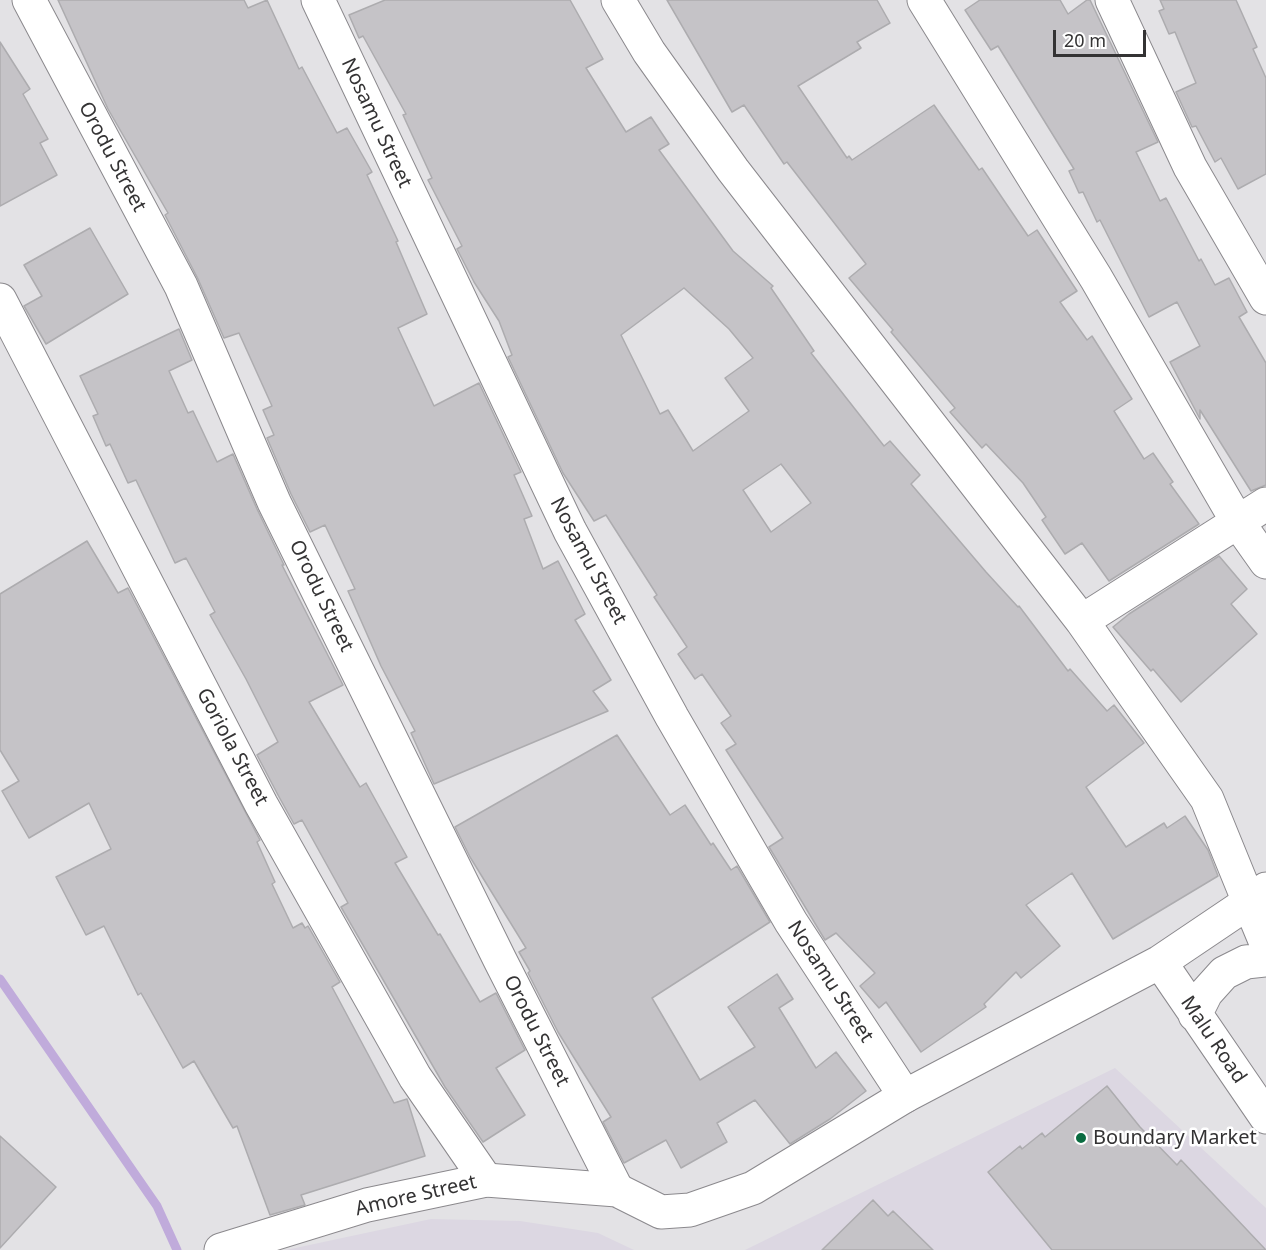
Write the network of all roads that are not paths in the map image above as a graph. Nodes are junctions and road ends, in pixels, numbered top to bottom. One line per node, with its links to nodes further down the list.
1 (29, 0): 20 (street, Orodu Street)
2 (318, 0): 17 (street, Nosamu Street)
3 (618, 0): 11 (street)
4 (924, 0): 9 (street)
5 (1112, 0): 6 (street)
6 (1266, 298)
7 (0, 300): 19 (street, Goriola Street)
8 (1266, 504): 9 (street)
9 (1238, 521): 10 (street); 11 (street)
10 (1266, 562)
11 (1082, 621): 12 (street)
12 (1251, 889): 13 (street); 15 (street)
13 (1266, 943)
14 (1266, 960): 16 (street)
15 (1160, 962): 16 (street, Malu Road); 17 (street)
16 (1195, 1015): 18 (street, Malu Road)
17 (905, 1096): 20 (street)
18 (1266, 1117)
19 (486, 1180): 20 (street, Amore Street); 21 (street, Amore Street)
20 (617, 1190)
21 (221, 1250)

